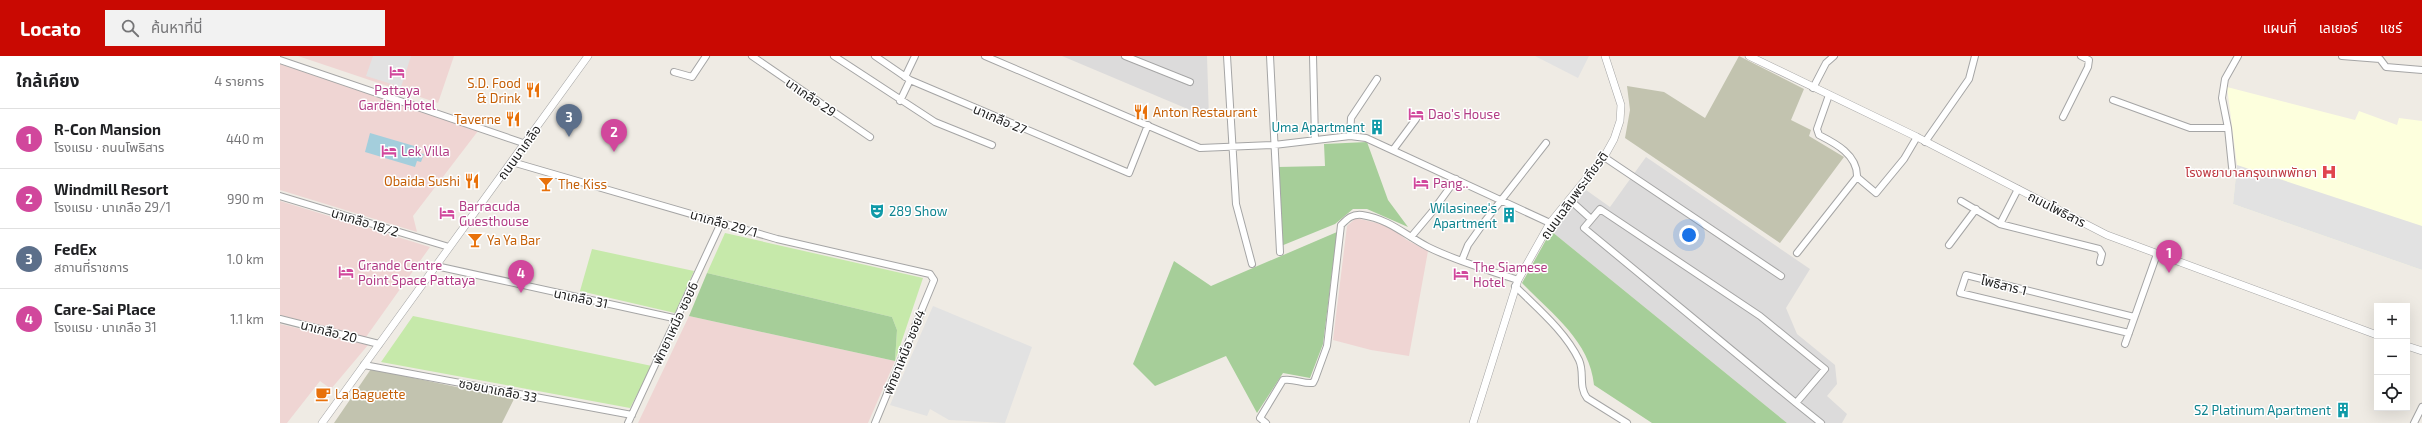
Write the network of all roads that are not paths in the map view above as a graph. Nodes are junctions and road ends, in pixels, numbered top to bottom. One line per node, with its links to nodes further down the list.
1 (588, 56): 39 (street, ถนนนาเกลือ)
2 (706, 56): 21 (street)
3 (752, 56): 35 (street, นาเกลือ 29)
4 (834, 56): 28 (street)
5 (875, 56): 23 (street, นาเกลือ 27)
6 (915, 56): 23 (street)
7 (985, 56): 31 (street)
8 (1125, 56): 24 (street)
9 (1227, 56): 42 (street)
10 (1270, 56): 41 (street)
11 (1313, 56): 36 (street)
12 (1605, 56): 44 (street, ถนนเฉลิมพระเกียรติ)
13 (1749, 56): 25 (street, ถนนโพธิสาร)
14 (1834, 56): 25 (street)
15 (1975, 56): 37 (street)
16 (2081, 56): 29 (street)
17 (2238, 56): 32 (street)
18 (2342, 56): 20 (street)
19 (280, 60): 39 (street)
20 (2422, 70)
21 (674, 72)
22 (1377, 78): 33 (street)
23 (907, 79): 28 (street); 31 (street, นาเกลือ 27)
24 (1190, 82)
25 (1813, 88): 26 (street, ถนนโพธิสาร)
26 (1828, 95): 34 (street, ถนนโพธิสาร); 47 (street)
27 (2113, 100): 32 (street)
28 (900, 101): 40 (street)
29 (2062, 117)
30 (1416, 119): 43 (street)
31 (1148, 125): 42 (street)
32 (2228, 128): 46 (street)
33 (1350, 136): 36 (street); 43 (street)
34 (1917, 137): 37 (street, ถนนโพธิสาร); 47 (street)
35 (870, 138)
36 (1315, 140): 41 (street)
37 (1925, 142): 49 (street, ถนนโพธิสาร)
38 (1546, 143): 51 (street)
39 (526, 144): 45 (street, ถนนนาเกลือ)
40 (992, 145)
41 (1274, 145): 42 (street); 62 (street)
42 (1233, 147): 67 (street)
43 (1393, 150): 48 (street)
44 (1604, 157): 52 (street, ถนนเฉลิมพระเกียรติ); 69 (street)
45 (512, 162): 56 (street, นาเกลือ 29/1); 61 (street, ถนนนาเกลือ)
46 (2232, 167)
47 (1856, 177): 63 (street)
48 (1456, 179): 51 (street); 59 (street)
49 (2018, 189): 58 (street); 64 (street, ถนนโพธิสาร)
50 (280, 196): 61 (street, นาเกลือ 18/2)
51 (1502, 200): 57 (street); 65 (street)
52 (1570, 200): 55 (street); 57 (street, ถนนเฉลิมพระเกียรติ)
53 (1961, 201): 54 (street)
54 (1976, 210): 58 (street); 60 (street)
55 (1591, 219): 82 (street); 82 (street)
56 (721, 223): 70 (street, นาเกลือ 29/1); 74 (street, พัทยาเหนือ ซอย6)
57 (1550, 223): 71 (street, ถนนเฉลิมพระเกียรติ)
58 (2000, 224): 66 (street)
59 (1410, 237): 65 (street); 88 (street)
60 (1949, 245)
61 (450, 247): 68 (street, ถนนนาเกลือ)
62 (1280, 252)
63 (1797, 253)
64 (2157, 254): 72 (street); 76 (street, ถนนโพธิสาร)
65 (1462, 260): 71 (street)
66 (2100, 262)
67 (1252, 264)
68 (436, 266): 74 (street, นาเกลือ 31); 77 (street, ถนนนาเกลือ)
69 (1781, 276)
70 (934, 280): 87 (street, พัทยาเหนือ ซอย4)
71 (1517, 283): 89 (street, ถนนเฉลิมพระเกียรติ); 90 (street)
72 (2134, 317): 75 (street); 75 (street, โพธิสาร 1)
73 (280, 319): 77 (street, นาเกลือ 20)
74 (678, 319): 84 (street, พัทยาเหนือ ซอย6)
75 (2129, 333): 78 (street)
76 (2374, 334)
77 (379, 344): 81 (street, ถนนนาเกลือ)
78 (2125, 344)
79 (2410, 347): 80 (street)
80 (2422, 351)
81 (364, 365): 84 (street, ซอยนาเกลือ 33); 85 (street, ถนนนาเกลือ)
82 (1796, 403): 91 (street)
83 (2422, 407): 92 (street)
84 (632, 415): 86 (street, พัทยาเหนือ ซอย6)
85 (322, 423)
86 (628, 423)
87 (875, 423)
88 (1266, 423)
89 (1473, 423)
90 (1627, 423)
91 (1821, 423)
92 (2414, 423)

